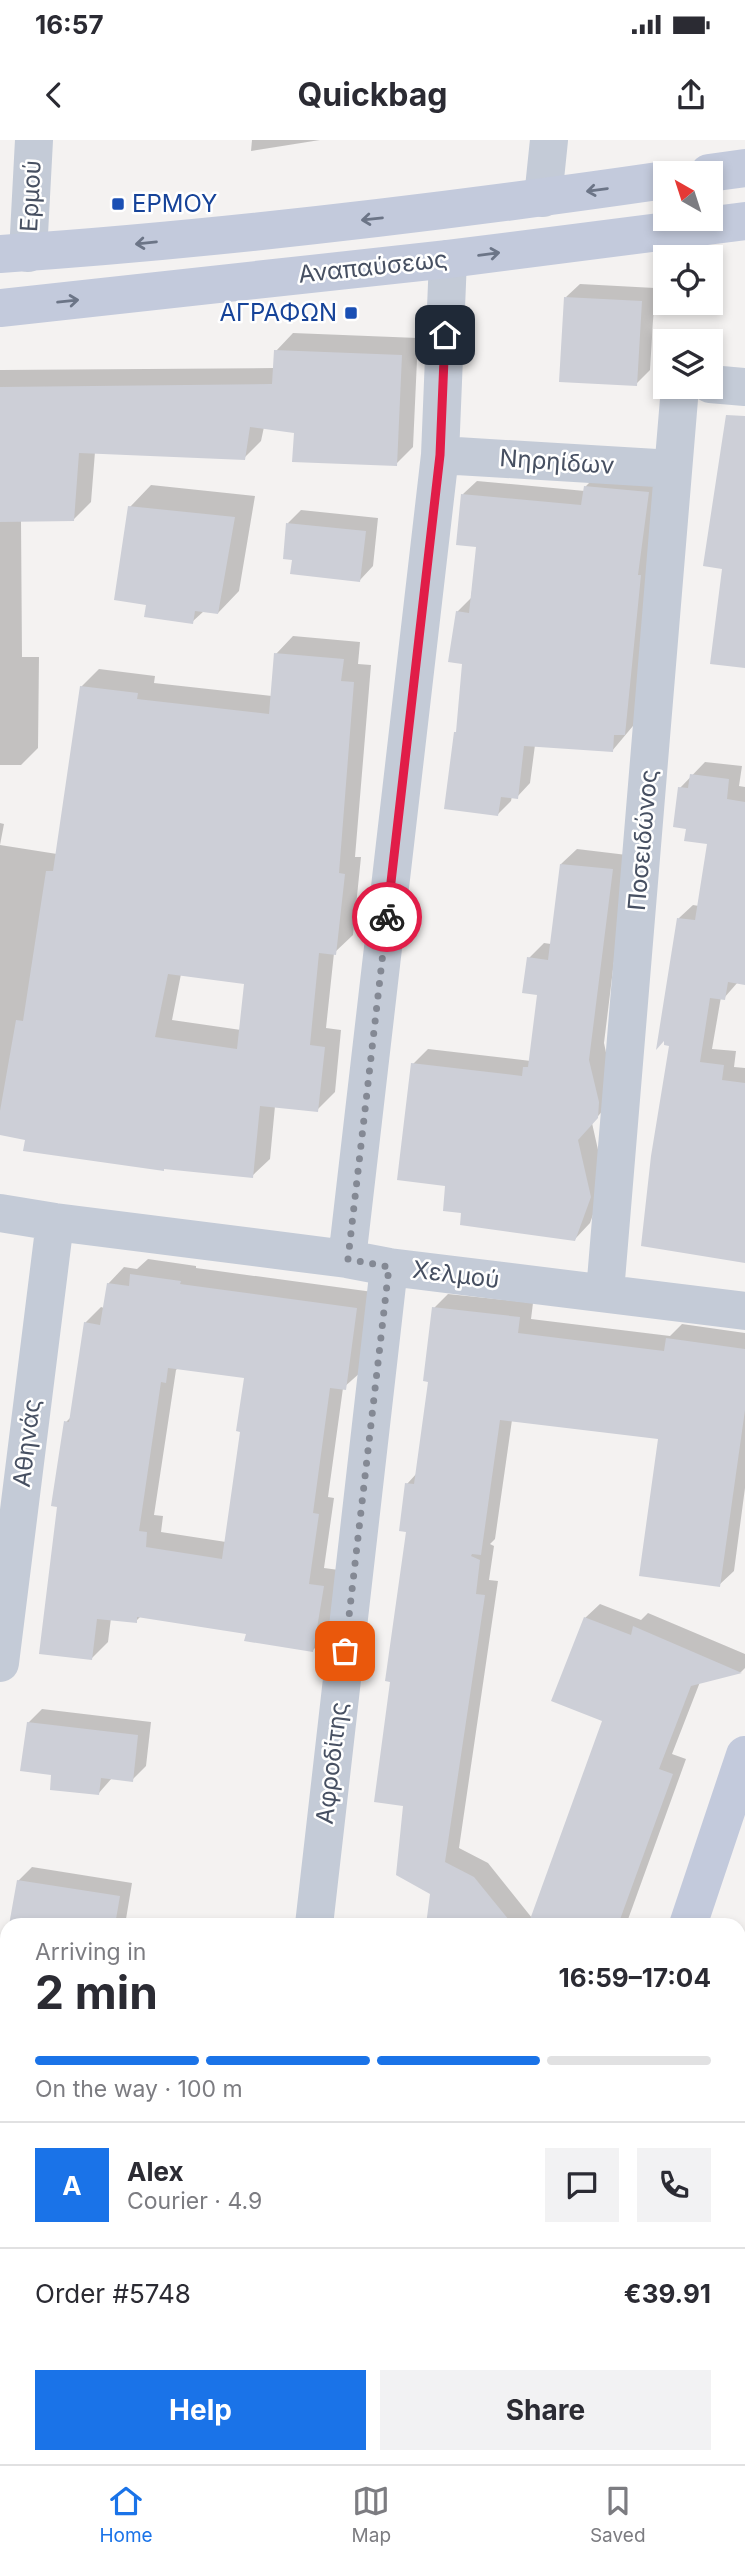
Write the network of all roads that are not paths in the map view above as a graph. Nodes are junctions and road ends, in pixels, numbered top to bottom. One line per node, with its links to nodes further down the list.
1 (34, 140): 8 (street, Ερμού)
2 (549, 140): 6 (street)
3 (745, 168): 4 (main road)
4 (723, 171)
5 (653, 182): 6 (main road, Αναπαύσεως, one-way to 6)
6 (543, 198): 8 (main road, Αναπαύσεως, one-way to 8)
7 (745, 221): 9 (main road, Αναπαύσεως, one-way to 7)
8 (14, 253)
9 (448, 259): 10 (main road, Αναπαύσεως, one-way to 9); 14 (street)
10 (0, 308)
11 (723, 385): 12 (street)
12 (745, 387)
13 (679, 399): 15 (street, Ποσειδώνος)
14 (440, 455): 15 (street, Νηρηίδων); 18 (street)
15 (673, 469): 20 (street, Ποσειδώνος)
16 (0, 1213): 17 (street, Χελμού)
17 (55, 1222): 18 (street, Χελμού); 22 (street, Αθηνάς)
18 (348, 1259): 19 (street, Χελμού)
19 (389, 1267): 20 (street, Χελμού); 24 (street, Αφροδίτης)
20 (605, 1292): 21 (street, Χελμού)
21 (745, 1311)
22 (0, 1663)
23 (745, 1755): 25 (main road)
24 (315, 1918)
25 (690, 1918)

